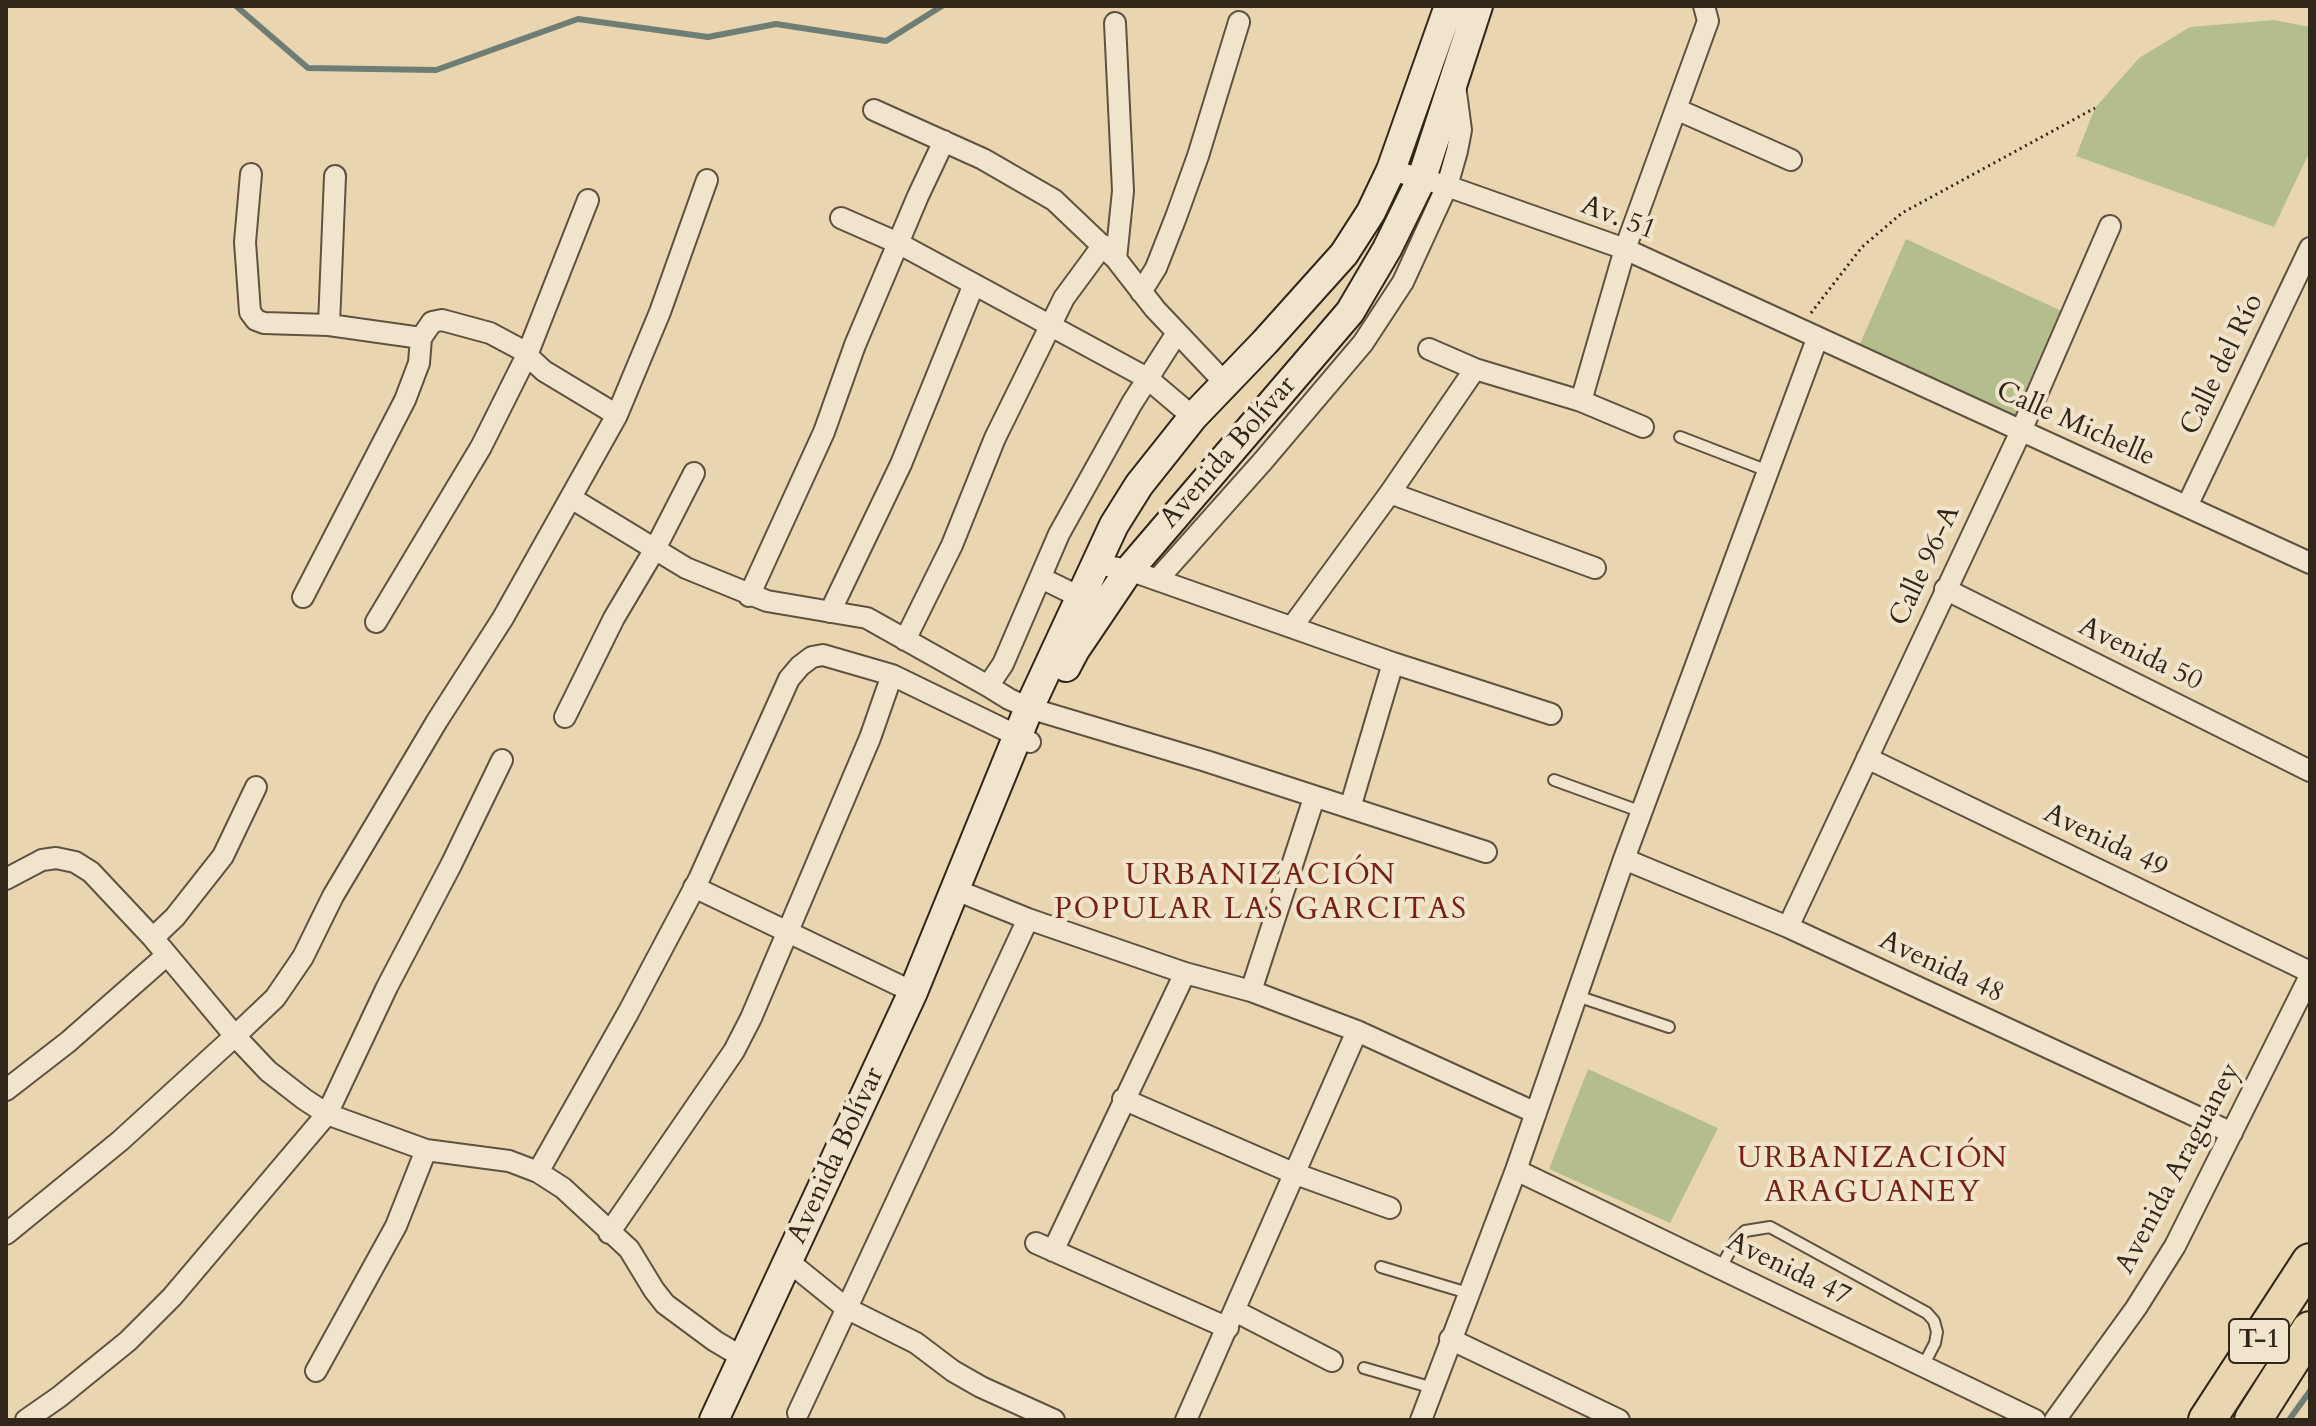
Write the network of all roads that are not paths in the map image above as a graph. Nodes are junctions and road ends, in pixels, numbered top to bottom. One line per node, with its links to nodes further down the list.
1 (1449, 6): 10 (main road, Avenida Bolívar)
2 (1478, 6): 14 (main road, Avenida Bolívar)
3 (1706, 13): 6 (street)
4 (1239, 22): 23 (street)
5 (1115, 23): 21 (street)
6 (1676, 109): 9 (street); 20 (street)
7 (874, 110): 8 (street)
8 (944, 141): 18 (street); 21 (street)
9 (1791, 160)
10 (1391, 170): 14 (street, Av. 51); 33 (main road, Avenida Bolívar)
11 (251, 174): 24 (street)
12 (335, 176): 24 (street)
13 (707, 180): 35 (street)
14 (1434, 182): 20 (street, Av. 51); 40 (main road, Avenida Bolívar); 41 (street)
15 (588, 200): 30 (street)
16 (841, 218): 18 (street)
17 (2110, 226): 38 (street, Calle 96-A)
18 (898, 243): 22 (street); 55 (street)
19 (2310, 248): 46 (street, Calle del Río)
20 (1625, 249): 27 (street, Av. 51); 34 (street)
21 (1110, 252): 23 (street); 25 (street)
22 (974, 284): 25 (street); 58 (street)
23 (1141, 292): 26 (street)
24 (329, 325): 28 (street)
25 (1050, 327): 32 (street); 61 (street)
26 (1177, 333): 32 (street); 33 (street)
27 (1808, 335): 38 (street, Calle Michelle); 42 (street)
28 (421, 338): 30 (street); 56 (street)
29 (1429, 349): 31 (street)
30 (527, 355): 35 (street); 59 (street)
31 (1475, 369): 34 (street); 44 (street)
32 (1147, 378): 36 (street); 52 (street)
33 (1225, 383): 36 (main road, Avenida Bolívar)
34 (1581, 401): 37 (street)
35 (617, 415): 45 (street)
36 (1193, 417): 49 (main road, Avenida Bolívar)
37 (1643, 427)
38 (2021, 431): 46 (street, Calle Michelle); 54 (street, Calle 96-A)
39 (1680, 437): 42 (lane)
40 (1237, 443): 41 (street); 51 (main road, Avenida Bolívar)
41 (1263, 461): 53 (street)
42 (1768, 471): 76 (street)
43 (694, 473): 47 (street)
44 (1390, 493): 50 (street); 60 (street)
45 (571, 498): 47 (street); 94 (street)
46 (2187, 506): 48 (street, Calle Michelle)
47 (655, 549): 55 (street); 67 (street)
48 (2310, 563)
49 (1096, 564): 51 (street); 57 (main road, Avenida Bolívar)
50 (1595, 568)
51 (1129, 570): 53 (street); 65 (main road, Avenida Bolívar)
52 (1041, 578): 57 (street); 64 (street)
53 (1157, 580): 60 (street)
54 (1945, 589): 70 (street, Calle 96-A); 71 (street, Avenida 50)
55 (749, 596): 58 (street)
56 (303, 597)
57 (1080, 597): 65 (main road, Avenida Bolívar)
58 (830, 612): 61 (street)
59 (376, 622)
60 (1292, 627): 62 (street)
61 (905, 640): 64 (street)
62 (1393, 663): 66 (street); 75 (street)
63 (892, 675): 68 (street); 80 (street); 84 (street)
64 (988, 686): 65 (street)
65 (1037, 709): 68 (main road, Avenida Bolívar); 74 (street)
66 (1551, 714)
67 (565, 717)
68 (1024, 739): 81 (main road, Avenida Bolívar)
69 (502, 760): 98 (street)
70 (1876, 762): 83 (street, Calle 96-A); 87 (street, Avenida 49)
71 (2310, 771)
72 (1554, 780): 76 (lane)
73 (256, 787): 85 (street)
74 (1314, 798): 75 (street); 89 (street)
75 (1350, 808): 77 (street)
76 (1642, 812): 78 (street)
77 (1486, 852)
78 (1624, 859): 83 (street, Avenida 48); 91 (street)
79 (6, 879): 85 (street)
80 (694, 887): 84 (street); 102 (street)
81 (956, 890): 82 (street); 90 (main road, Avenida Bolívar)
82 (1028, 919): 88 (street); 112 (street)
83 (1788, 927): 99 (street, Avenida 48)
84 (788, 931): 90 (street); 105 (street)
85 (153, 938): 86 (street)
86 (167, 955): 94 (street); 95 (street)
87 (2307, 972): 99 (street, Avenida Araguaney)
88 (1185, 973): 89 (street); 96 (street)
89 (1251, 991): 93 (street)
90 (913, 992): 107 (main road, Avenida Bolívar)
91 (1577, 996): 92 (lane); 97 (street)
92 (1669, 1027)
93 (1357, 1031): 97 (street); 103 (street)
94 (235, 1036): 98 (street); 106 (street)
95 (6, 1090)
96 (1123, 1099): 103 (street); 113 (street)
97 (1536, 1113): 101 (street)
98 (327, 1114): 100 (street); 123 (street)
99 (2232, 1133): 130 (street, Avenida Araguaney)
100 (426, 1150): 102 (street); 120 (street)
101 (1516, 1170): 110 (street, Avenida 47); 111 (street)
102 (538, 1172): 105 (street)
103 (1293, 1173): 104 (street); 113 (street)
104 (1390, 1208)
105 (609, 1233): 116 (street)
106 (6, 1234)
107 (788, 1261): 112 (street); 116 (main road, Avenida Bolívar)
108 (2310, 1262): 131 (highway, T-1)
109 (1381, 1267): 111 (lane)
110 (1720, 1269): 118 (street, Avenida 47); 118 (lane)
111 (1468, 1293): 115 (street)
112 (846, 1308): 122 (street); 125 (street)
113 (1231, 1320): 117 (street); 126 (street)
114 (2310, 1330): 132 (highway)
115 (1450, 1339): 121 (street); 128 (street)
116 (742, 1357): 124 (main road, Avenida Bolívar)
117 (1332, 1361)
118 (1923, 1366): 129 (street, Avenida 47)
119 (1364, 1368): 121 (lane)
120 (316, 1371)
121 (1433, 1388): 127 (street)
122 (798, 1413)
123 (26, 1420)
124 (714, 1420)
125 (1054, 1420)
126 (1186, 1420)
127 (1421, 1420)
128 (1619, 1420)
129 (2035, 1420)
130 (2055, 1420)
131 (2207, 1420)
132 (2253, 1420)

